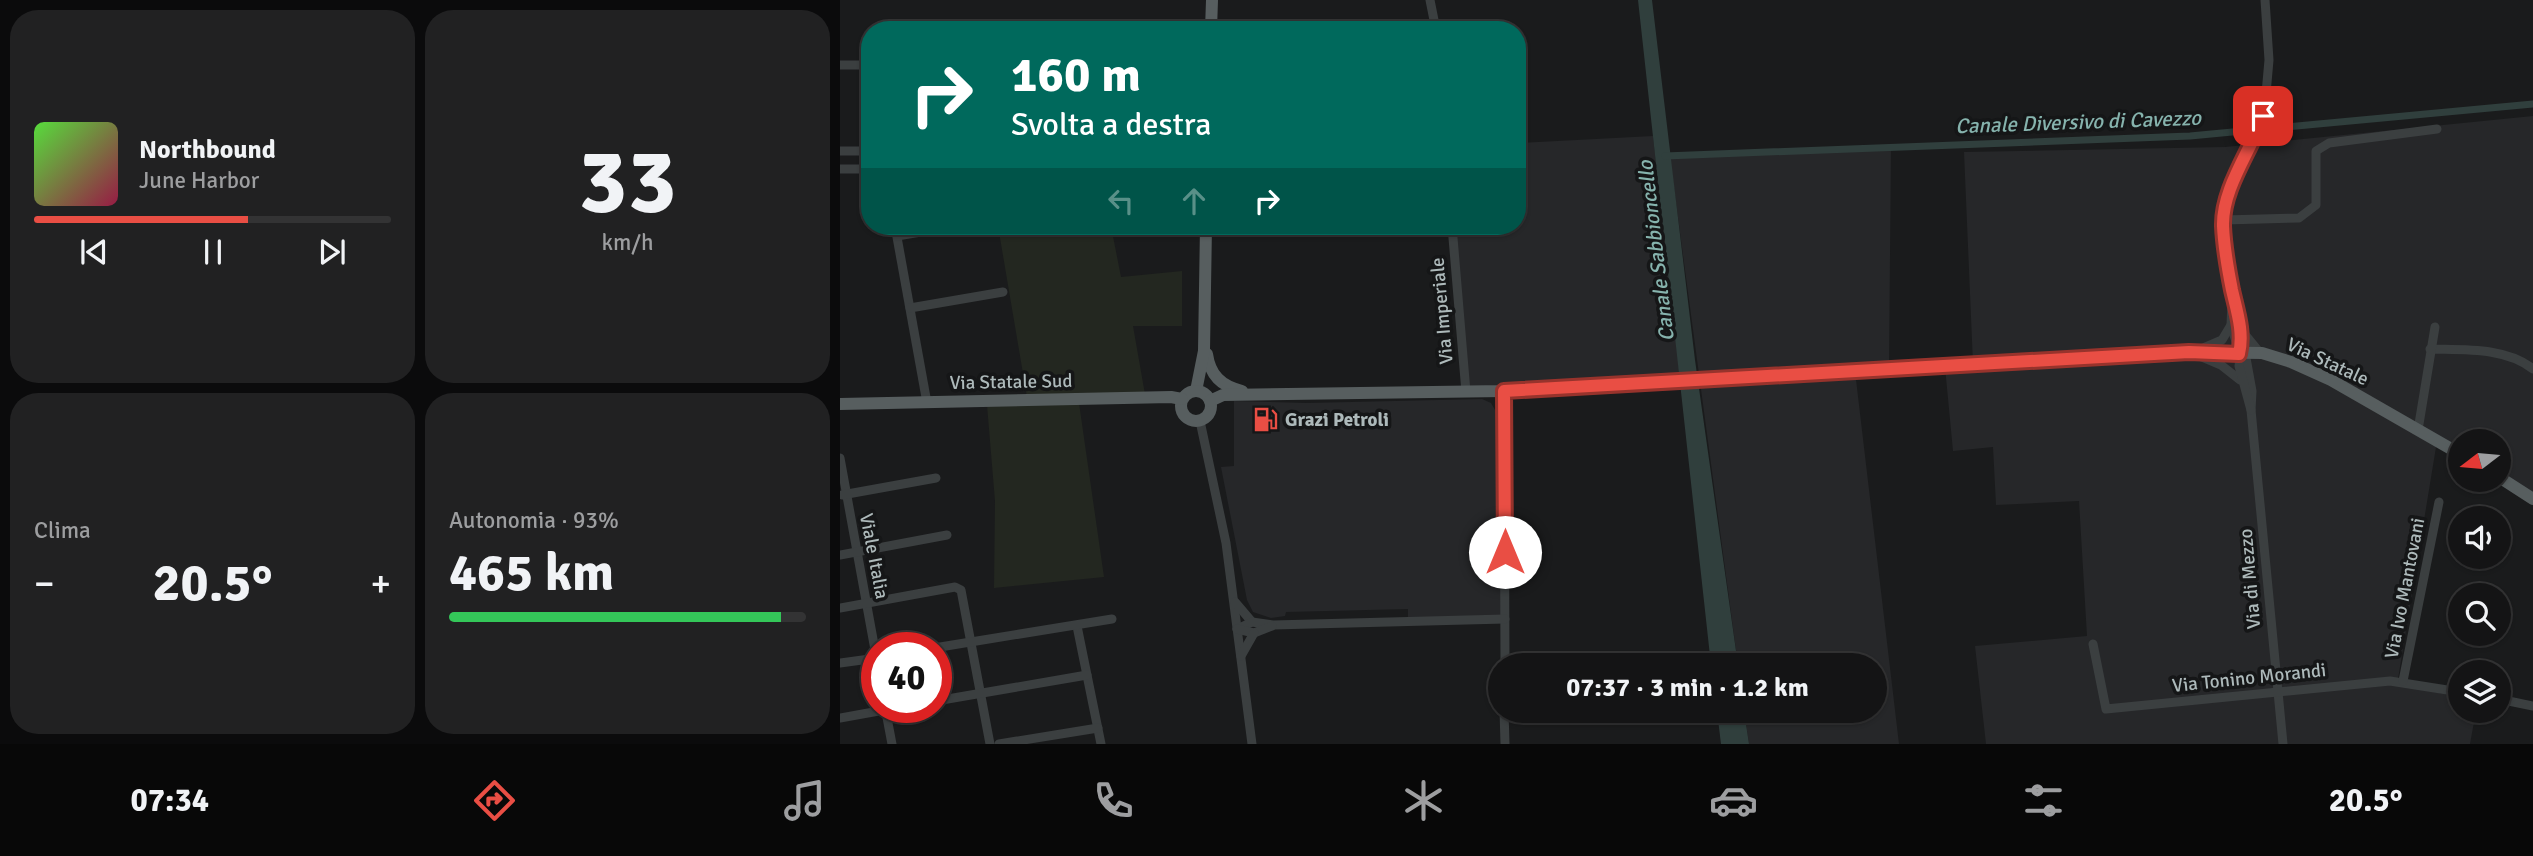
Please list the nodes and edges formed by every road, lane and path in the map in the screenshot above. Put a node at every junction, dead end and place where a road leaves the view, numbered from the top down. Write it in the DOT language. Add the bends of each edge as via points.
graph roads {
  1 [pos="1213,0"];
  2 [pos="1430,0"];
  3 [pos="2265,0"];
  4 [pos="1212,21"];
  5 [pos="1434,21"];
  6 [pos="840,65"];
  7 [pos="861,65"];
  8 [pos="2437,129"];
  9 [pos="840,151"];
  10 [pos="861,151"];
  11 [pos="840,169"];
  12 [pos="861,169"];
  13 [pos="2224,220"];
  14 [pos="903,235"];
  15 [pos="1206,235"];
  16 [pos="1453,235"];
  17 [pos="897,236"];
  18 [pos="1003,292"];
  19 [pos="910,308"];
  20 [pos="2235,326"];
  21 [pos="2435,327"];
  22 [pos="2430,349"];
  23 [pos="1204,351"];
  24 [pos="2189,352"];
  25 [pos="2262,353"];
  26 [pos="2239,354"];
  27 [pos="2249,364"];
  28 [pos="2533,369"];
  29 [pos="2241,382"];
  30 [pos="1196,391"];
  31 [pos="1504,391"];
  32 [pos="1466,392"];
  33 [pos="1266,395"];
  34 [pos="1182,399"];
  35 [pos="1210,401"];
  36 [pos="927,402"];
  37 [pos="840,404"];
  38 [pos="2251,410"];
  39 [pos="1200,421"];
  40 [pos="2418,430"];
  41 [pos="2448,447"];
  42 [pos="840,458"];
  43 [pos="936,478"];
  44 [pos="2511,485"];
  45 [pos="843,495"];
  46 [pos="2533,499"];
  47 [pos="2439,502"];
  48 [pos="947,535"];
  49 [pos="856,553"];
  50 [pos="840,555"];
  51 [pos="1234,600"];
  52 [pos="866,604"];
  53 [pos="840,608"];
  54 [pos="1112,619"];
  55 [pos="1505,619"];
  56 [pos="1252,622"];
  57 [pos="1273,625"];
  58 [pos="1077,626"];
  59 [pos="1237,629"];
  60 [pos="872,632"];
  61 [pos="1254,633"];
  62 [pos="971,641"];
  63 [pos="2093,644"];
  64 [pos="952,645"];
  65 [pos="1505,653"];
  66 [pos="1241,657"];
  67 [pos="861,661"];
  68 [pos="840,663"];
  69 [pos="1087,675"];
  70 [pos="2403,681"];
  71 [pos="2448,690"];
  72 [pos="2277,692"];
  73 [pos="981,693"];
  74 [pos="952,698"];
  75 [pos="2511,701"];
  76 [pos="2533,706"];
  77 [pos="861,713"];
  78 [pos="840,718"];
  79 [pos="888,723"];
  80 [pos="1504,723"];
  81 [pos="1098,728"];
  82 [pos="892,744"];
  83 [pos="990,744"];
  84 [pos="999,744"];
  85 [pos="1101,744"];
  86 [pos="1252,744"];
  87 [pos="1505,744"];
  88 [pos="2283,744"];
  1 -- 4 [label="main road"];
  2 -- 5 [label="street"];
  3 -- 13 [label="street" via="2269,60 2263,116 2232,186"];
  6 -- 7 [label="street"];
  8 -- 13 [label="street" via="2329,143 2316,151 2316,205 2299,218"];
  9 -- 10 [label="street"];
  11 -- 12 [label="street"];
  13 -- 20 [label="street"];
  14 -- 17 [label="street"];
  15 -- 23 [label="main road"];
  16 -- 32 [label="street, Via Imperiale"];
  17 -- 19 [label="street"];
  18 -- 19 [label="street"];
  19 -- 36 [label="street"];
  20 -- 24 [label="street" via="2212,346"];
  20 -- 25 [label="street"];
  20 -- 26 [label="street" via="2242,341"];
  21 -- 22 [label="street"];
  22 -- 28 [label="street" via="2483,350"];
  22 -- 40 [label="street"];
  23 -- 30 [label="main road"];
  23 -- 33 [label="main road" via="1219,381"];
  24 -- 26 [label="main road, Via Statale"];
  24 -- 29 [label="street" via="2221,365"];
  24 -- 31 [label="main road, Via Statale"];
  25 -- 26 [label="main road, Via Statale"];
  25 -- 27 [label="street"];
  25 -- 40 [label="main road, Via Statale" via="2331,380"];
  26 -- 27 [label="street"];
  26 -- 29 [label="street"];
  27 -- 38 [label="street"];
  29 -- 38 [label="street"];
  30 -- 34 [label="main road"];
  30 -- 35 [label="main road"];
  31 -- 32 [label="main road, Via Statale"];
  31 -- 55 [label="street"];
  32 -- 33 [label="main road, Via Statale"];
  33 -- 35 [label="main road" via="1223,395"];
  34 -- 36 [label="main road, Via Statale Sud"];
  34 -- 39 [label="main road" via="1185,417"];
  35 -- 39 [label="main road" via="1209,413"];
  36 -- 37 [label="main road, Via Statale Sud"];
  38 -- 72 [label="street, Via di Mezzo"];
  39 -- 51 [label="street"];
  40 -- 41 [label="main road, Via Statale"];
  42 -- 45 [label="street, Viale Italia"];
  43 -- 45 [label="street"];
  44 -- 46 [label="main road"];
  45 -- 49 [label="street, Viale Italia"];
  47 -- 70 [label="street, Via Ivo Mantovani"];
  48 -- 49 [label="street"];
  49 -- 50 [label="street"];
  49 -- 52 [label="street, Viale Italia"];
  51 -- 56 [label="street"];
  51 -- 59 [label="street"];
  52 -- 53 [label="street"];
  52 -- 60 [label="street, Viale Italia"];
  52 -- 62 [label="street" via="955,587 963,594"];
  54 -- 58 [label="street"];
  55 -- 57 [label="street"];
  55 -- 65 [label="street"];
  56 -- 57 [label="street"];
  56 -- 59 [label="street"];
  57 -- 61 [label="street"];
  58 -- 62 [label="street"];
  58 -- 69 [label="street"];
  59 -- 61 [label="street"];
  59 -- 66 [label="street"];
  61 -- 66 [label="street"];
  62 -- 64 [label="street"];
  62 -- 73 [label="street"];
  63 -- 72 [label="street, Via Tonino Morandi" via="2106,709"];
  66 -- 86 [label="street"];
  67 -- 68 [label="street"];
  69 -- 73 [label="street"];
  69 -- 81 [label="street"];
  70 -- 71 [label="street, Via Tonino Morandi"];
  70 -- 72 [label="street, Via Tonino Morandi"];
  72 -- 88 [label="street, Via di Mezzo"];
  73 -- 74 [label="street"];
  73 -- 83 [label="street"];
  75 -- 76 [label="street"];
  77 -- 78 [label="street"];
  79 -- 82 [label="street"];
  80 -- 87 [label="street"];
  81 -- 84 [label="street"];
  81 -- 85 [label="street"];
}
